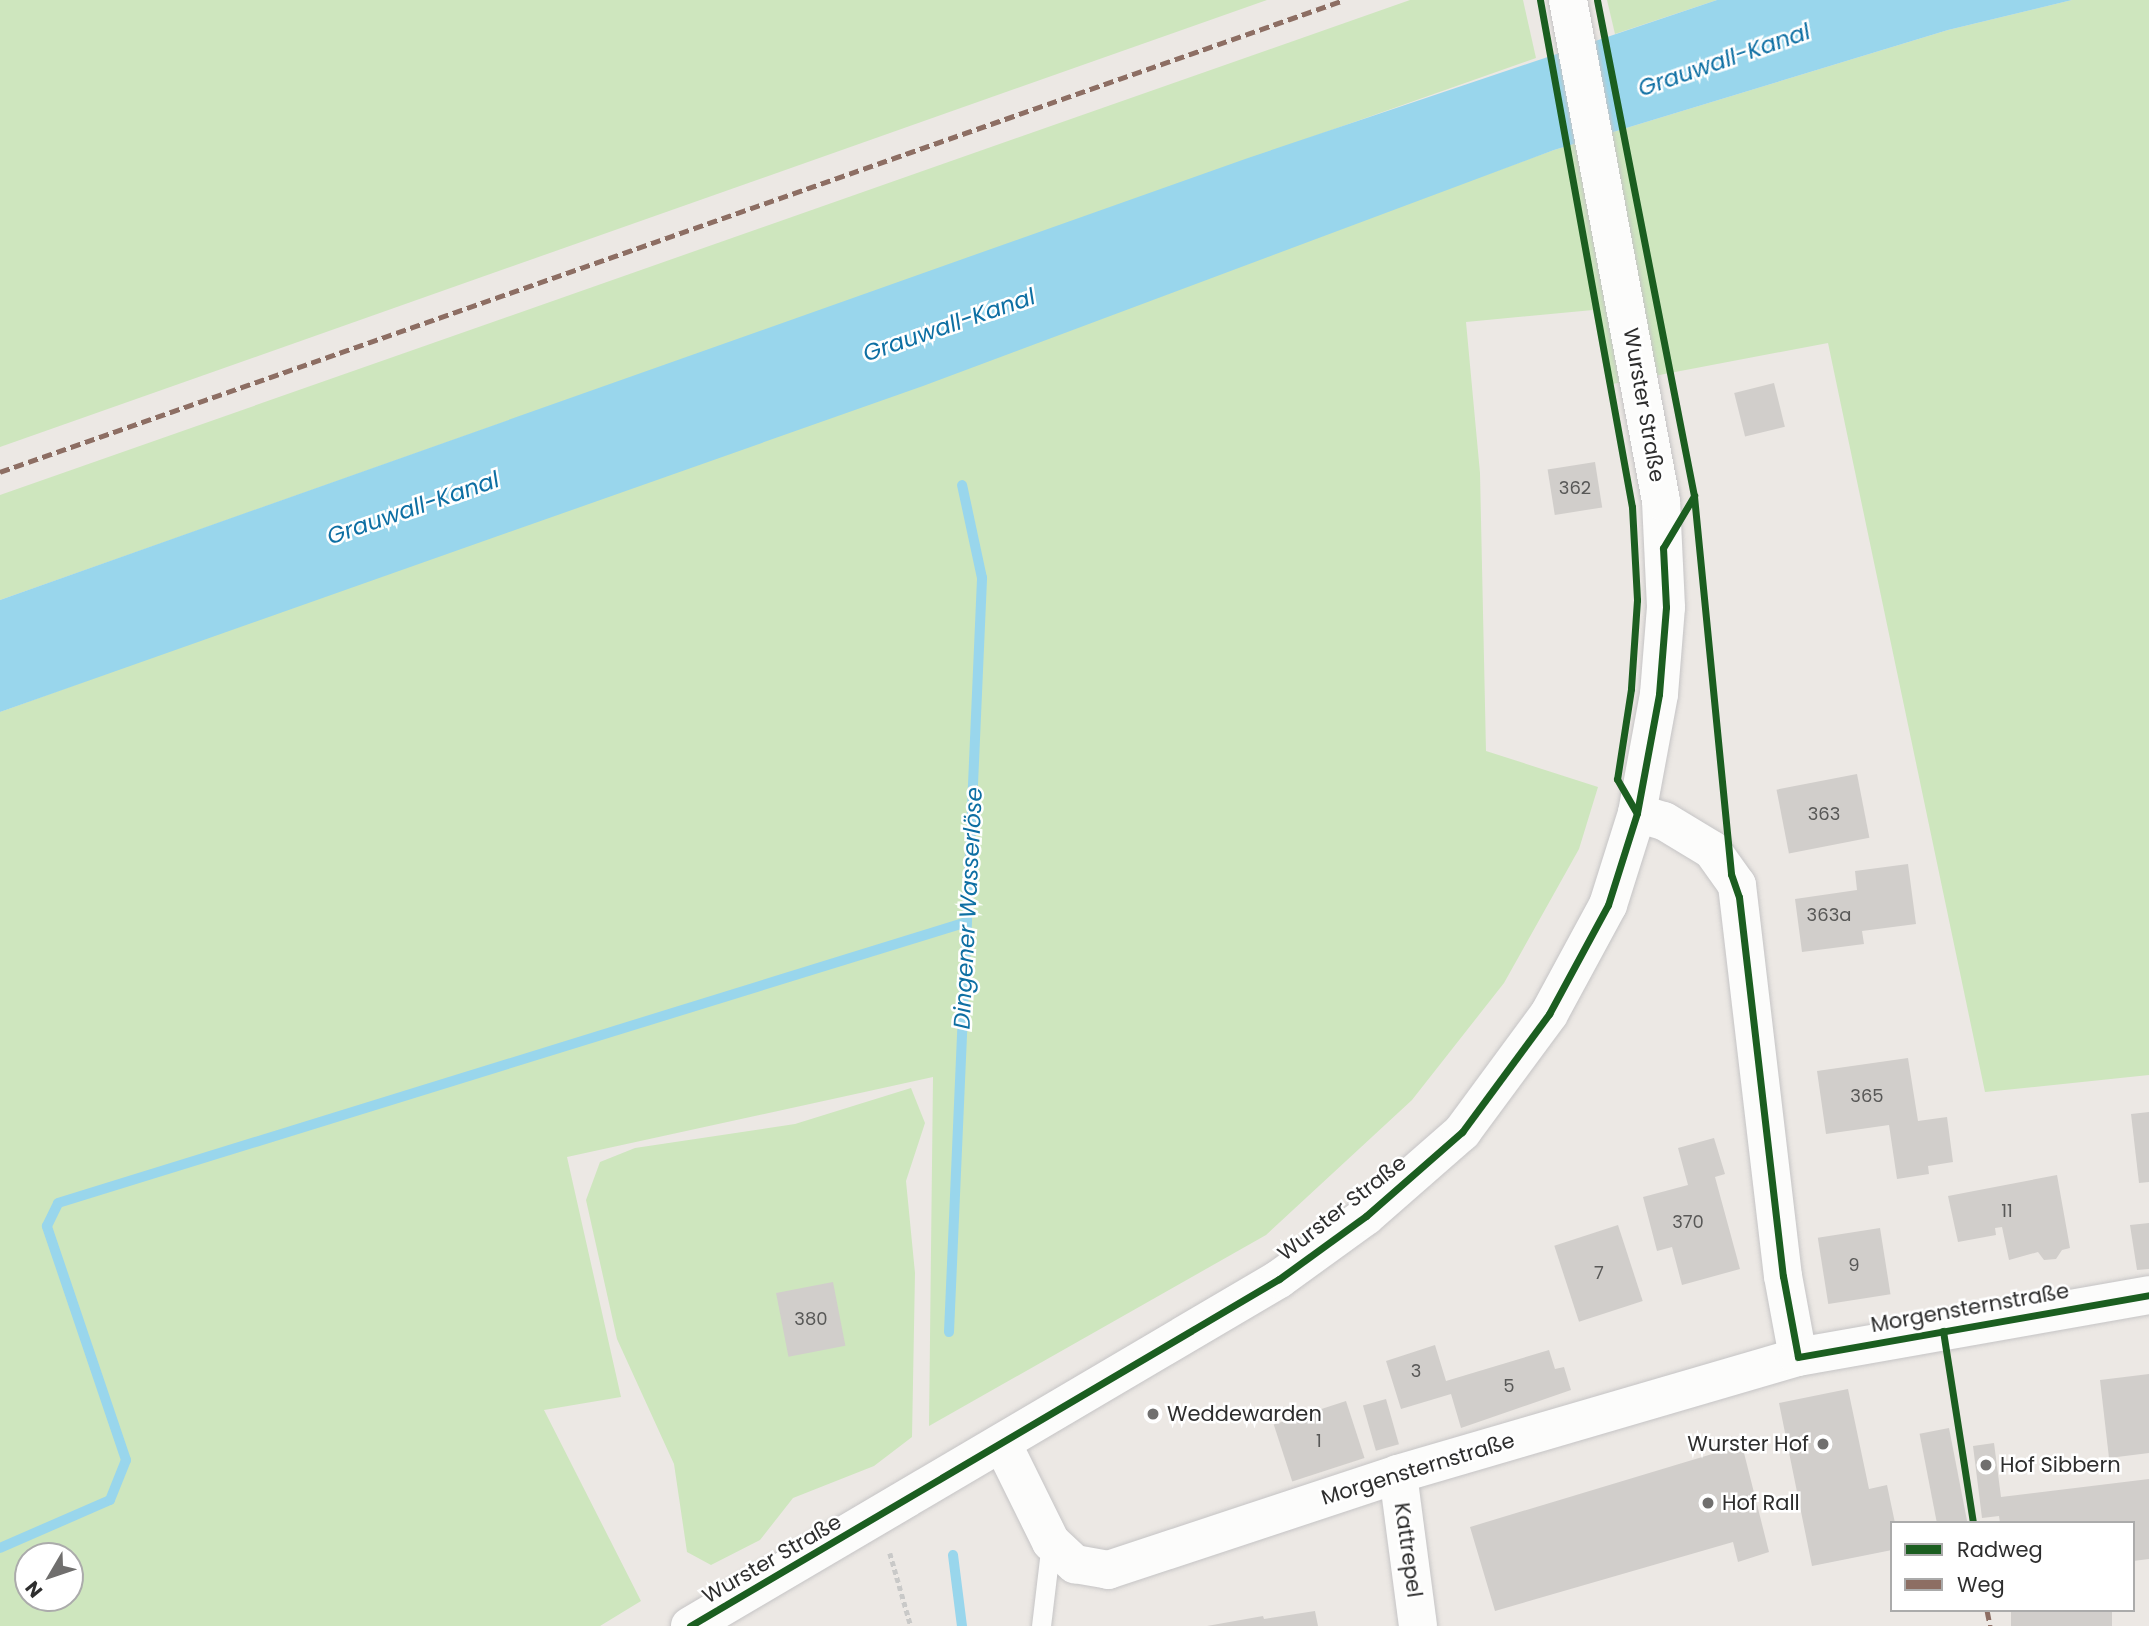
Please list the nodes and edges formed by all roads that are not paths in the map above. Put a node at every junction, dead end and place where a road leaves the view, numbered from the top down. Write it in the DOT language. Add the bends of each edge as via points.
graph roads {
  1 [pos="1568,0"];
  2 [pos="1637,813"];
  3 [pos="2149,1295"];
  4 [pos="1798,1357"];
  5 [pos="1003,1445"];
  6 [pos="1398,1474"];
  7 [pos="1051,1542"];
  8 [pos="690,1626"];
  9 [pos="1041,1626"];
  10 [pos="1418,1626"];
  1 -- 2 [label="main road, Wurster Straße" via="1661,501 1666,595 1660,694"];
  2 -- 4 [label="main road" via="1664,821 1712,850 1731,874 1739,897 1783,1276"];
  2 -- 5 [label="main road, Wurster Straße" via="1608,905 1549,1014 1462,1132 1366,1216 1279,1279"];
  3 -- 4 [label="main road, Morgensternstraße"];
  4 -- 6 [label="main road, Morgensternstraße"];
  5 -- 7 [label="main road, Morgensternstraße"];
  5 -- 8 [label="main road, Wurster Straße"];
  6 -- 7 [label="main road, Morgensternstraße" via="1108,1570 1075,1564"];
  6 -- 10 [label="main road, Kattrepel"];
  7 -- 9 [label="lane"];
}
